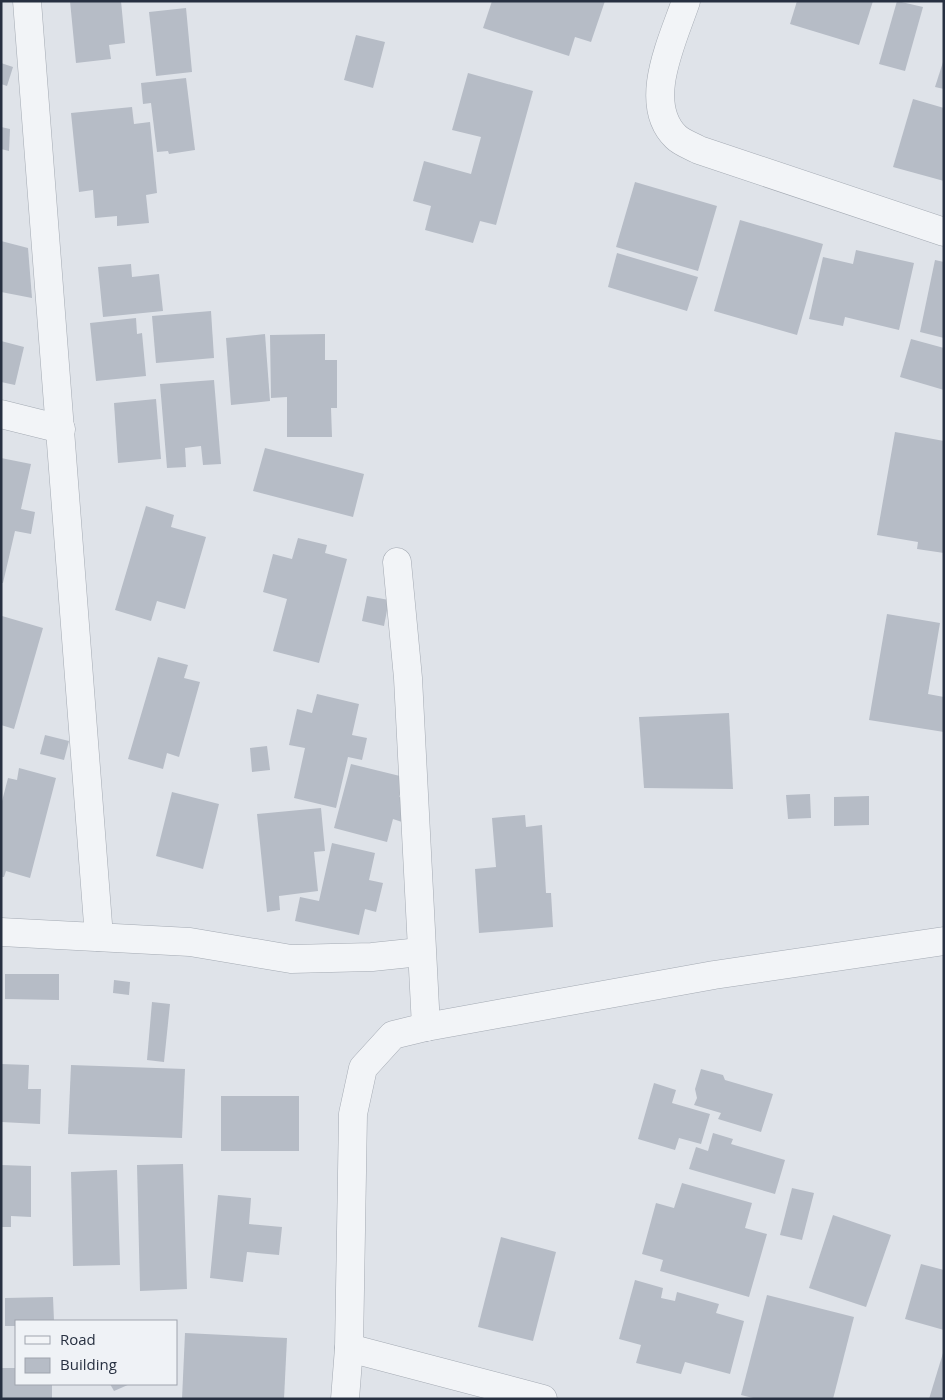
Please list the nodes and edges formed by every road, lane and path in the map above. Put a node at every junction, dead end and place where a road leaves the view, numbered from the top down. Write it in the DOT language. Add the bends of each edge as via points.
graph roads {
  1 [pos="27,1"];
  2 [pos="686,1"];
  3 [pos="944,232"];
  4 [pos="1,414"];
  5 [pos="61,429"];
  6 [pos="397,562"];
  7 [pos="1,932"];
  8 [pos="99,937"];
  9 [pos="944,940"];
  10 [pos="420,952"];
  11 [pos="426,1027"];
  12 [pos="349,1348"];
  13 [pos="345,1399"];
  14 [pos="543,1399"];
  1 -- 5 [label="street"];
  2 -- 3 [label="street" via="661,77 659,102 666,125 677,138 699,150"];
  4 -- 5 [label="street"];
  5 -- 8 [label="street"];
  6 -- 10 [label="street" via="414,770"];
  7 -- 8 [label="street"];
  8 -- 10 [label="street" via="190,942 291,958 372,957"];
  9 -- 11 [label="street" via="714,975"];
  10 -- 11 [label="street"];
  11 -- 12 [label="street" via="393,1035 363,1068 353,1114"];
  12 -- 13 [label="street"];
  12 -- 14 [label="street"];
}
